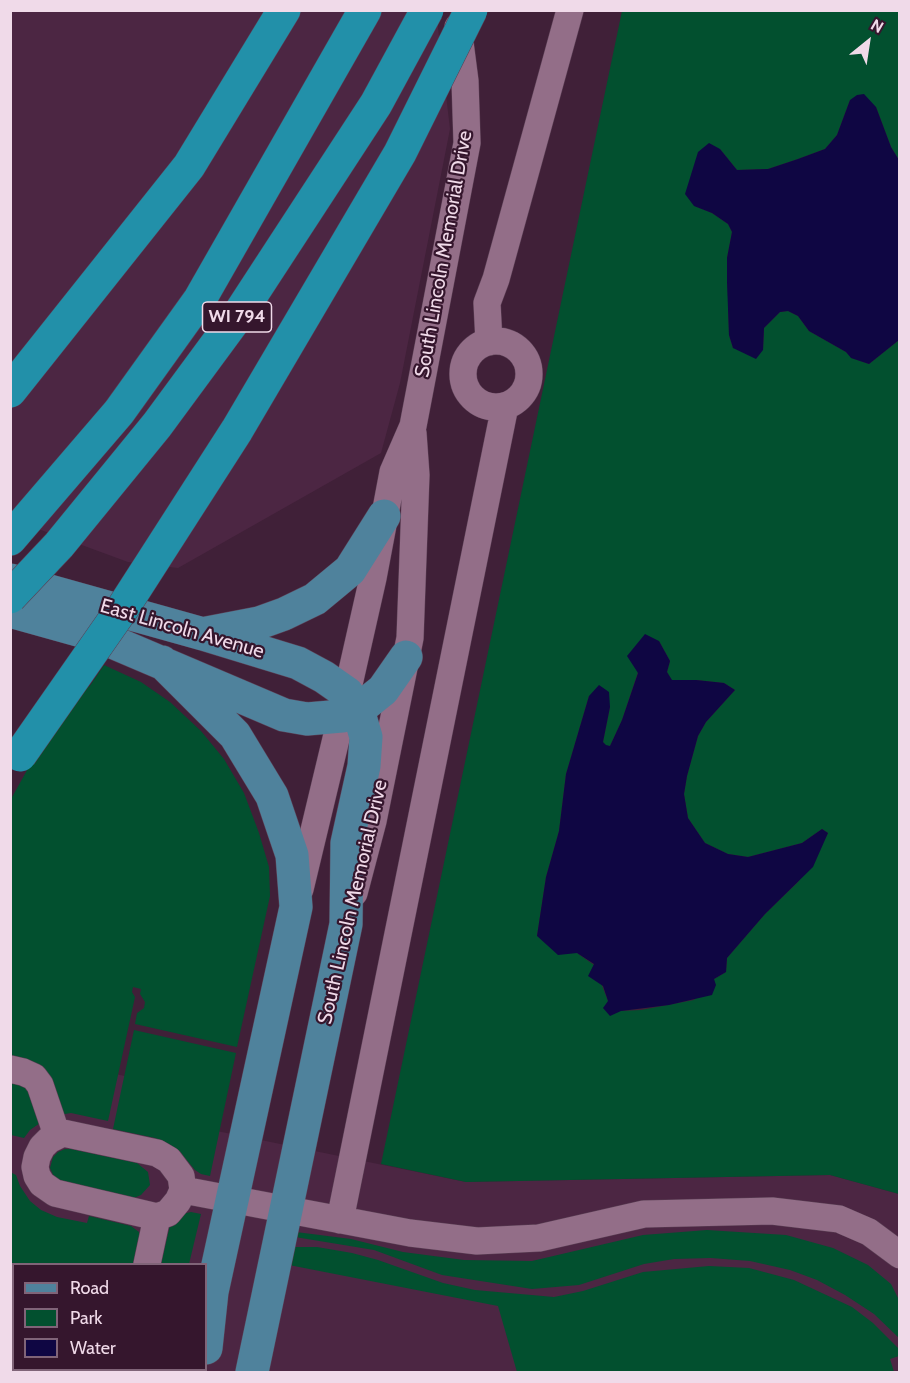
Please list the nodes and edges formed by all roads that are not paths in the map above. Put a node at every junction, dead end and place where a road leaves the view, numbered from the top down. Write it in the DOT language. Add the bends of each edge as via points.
graph roads {
  1 [pos="284,10"];
  2 [pos="365,10"];
  3 [pos="427,10"];
  4 [pos="456,10"];
  5 [pos="471,10"];
  6 [pos="570,10"];
  7 [pos="489,342"];
  8 [pos="427,353"];
  9 [pos="465,363"];
  10 [pos="10,391"];
  11 [pos="505,406"];
  12 [pos="413,426"];
  13 [pos="384,516"];
  14 [pos="10,539"];
  15 [pos="10,580"];
  16 [pos="10,597"];
  17 [pos="10,611"];
  18 [pos="203,634"];
  19 [pos="406,657"];
  20 [pos="162,662"];
  21 [pos="349,706"];
  22 [pos="15,763"];
  23 [pos="296,907"];
  24 [pos="346,924"];
  25 [pos="10,1069"];
  26 [pos="57,1135"];
  27 [pos="183,1190"];
  28 [pos="232,1199"];
  29 [pos="285,1208"];
  30 [pos="157,1217"];
  31 [pos="340,1220"];
  32 [pos="900,1255"];
  33 [pos="147,1263"];
  34 [pos="209,1299"];
  35 [pos="207,1332"];
  36 [pos="252,1372"];
  1 -- 10 [label="highway" via="189,166"];
  2 -- 14 [label="highway, WI 794" via="200,299 119,412"];
  3 -- 16 [label="highway, WI 794, bridge" via="376,104 241,311 157,425 59,545"];
  4 -- 8 [label="street, South Lincoln Memorial Drive" via="465,81 467,143"];
  5 -- 22 [label="highway, bridge" via="400,153 237,430 124,606"];
  6 -- 7 [label="street" via="487,303"];
  7 -- 9 [label="street" via="478,346"];
  7 -- 11 [label="street" via="511,344 526,360 529,371 523,392"];
  8 -- 9 [label="street"];
  8 -- 12 [label="street, South Lincoln Memorial Drive"];
  9 -- 11 [label="street" via="464,383 469,392 485,405"];
  11 -- 31 [label="street"];
  12 -- 13 [label="street, South Lincoln Memorial Drive" via="393,472"];
  12 -- 19 [label="street, South Lincoln Memorial Drive" via="416,475"];
  13 -- 18 [label="main road" via="350,570 315,599 259,623"];
  13 -- 21 [label="street, South Lincoln Memorial Drive"];
  15 -- 18 [label="main road, East Lincoln Avenue"];
  17 -- 20 [label="main road, East Lincoln Avenue" via="96,635"];
  18 -- 21 [label="main road, East Lincoln Avenue" via="298,663 324,677"];
  19 -- 21 [label="main road" via="383,690"];
  19 -- 24 [label="street, South Lincoln Memorial Drive" via="373,822"];
  20 -- 21 [label="main road, East Lincoln Avenue" via="284,715 307,718"];
  20 -- 23 [label="main road" via="235,735 272,796 292,855"];
  21 -- 23 [label="street, South Lincoln Memorial Drive"];
  21 -- 24 [label="main road" via="366,737 347,843"];
  23 -- 28 [label="main road, South Lincoln Memorial Drive"];
  24 -- 29 [label="main road, South Lincoln Memorial Drive"];
  25 -- 26 [label="street" via="34,1077 40,1085"];
  26 -- 27 [label="street" via="71,1134 157,1154 176,1168"];
  26 -- 30 [label="street" via="42,1147 37,1157 35,1167 42,1184 55,1193"];
  27 -- 28 [label="street"];
  27 -- 30 [label="street" via="168,1213"];
  28 -- 29 [label="street"];
  28 -- 34 [label="main road, South Lincoln Memorial Drive"];
  29 -- 31 [label="street"];
  29 -- 36 [label="main road, South Lincoln Memorial Drive"];
  30 -- 33 [label="street"];
  31 -- 32 [label="street" via="477,1241 539,1238 644,1214 772,1211 839,1219 869,1232"];
  34 -- 35 [label="main road, South Lincoln Memorial Drive"];
}
